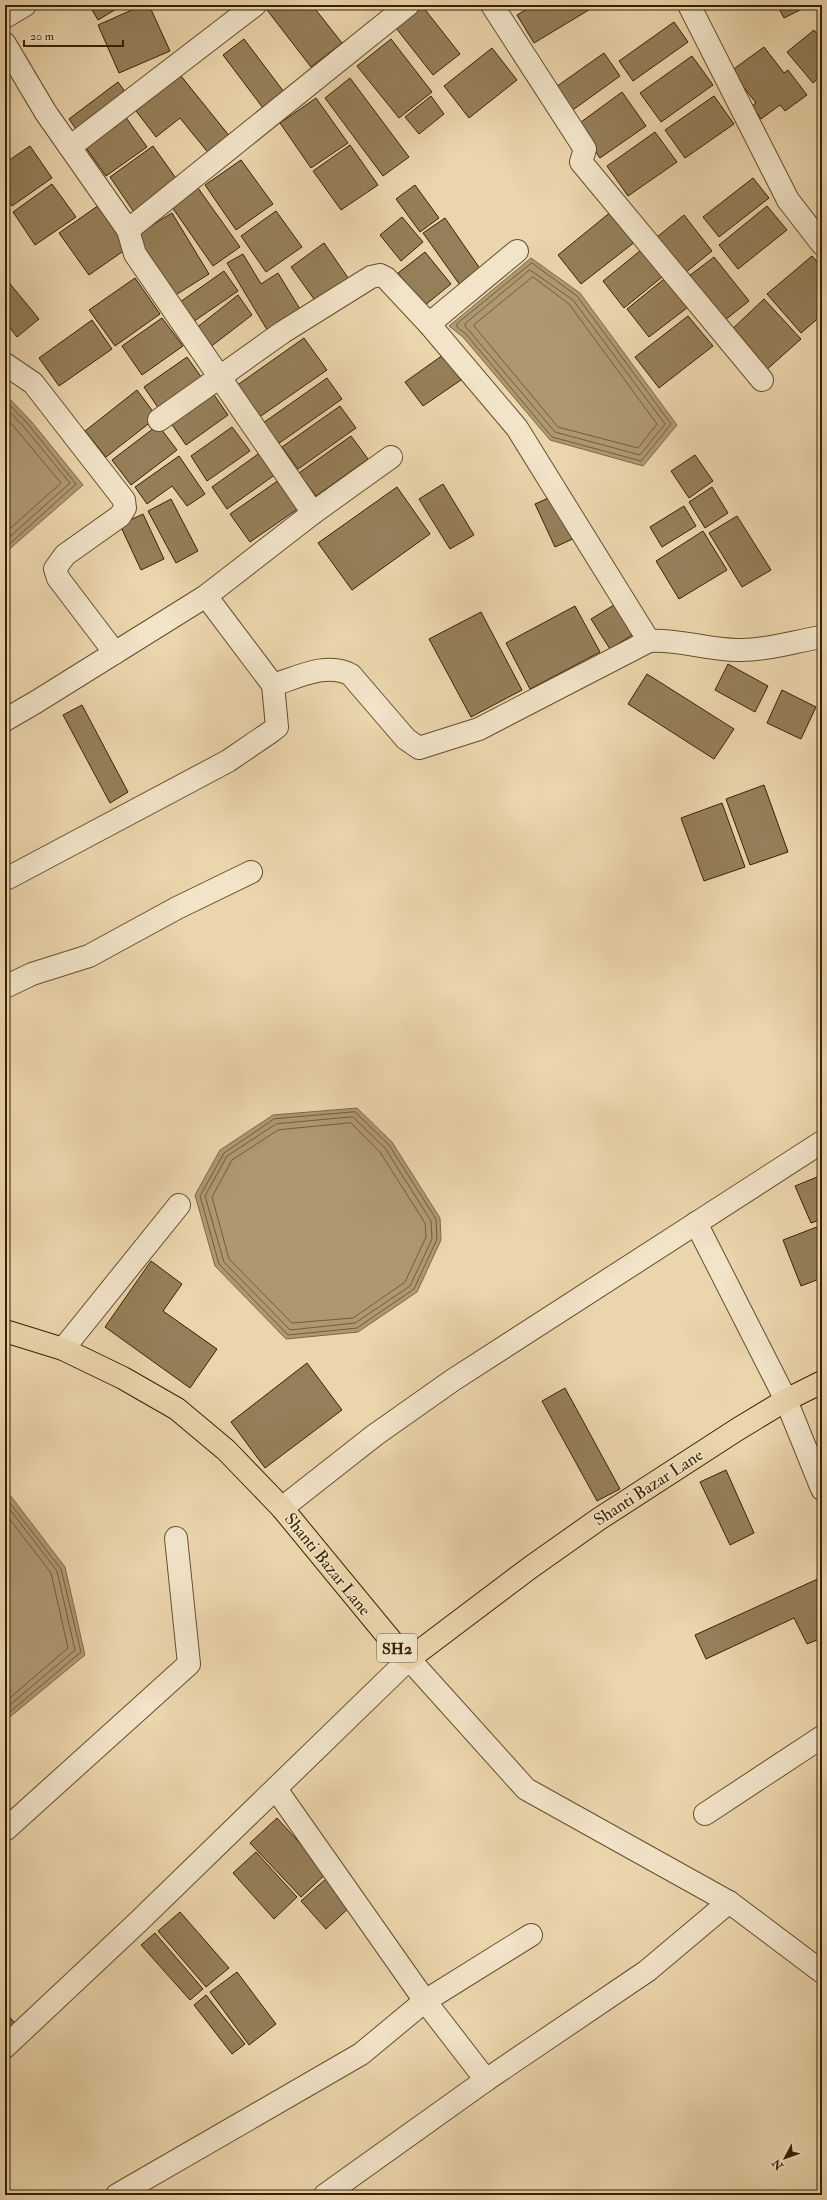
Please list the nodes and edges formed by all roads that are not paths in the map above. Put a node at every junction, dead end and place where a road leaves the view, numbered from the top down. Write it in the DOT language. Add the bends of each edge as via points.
graph roads {
  1 [pos="25,5"];
  2 [pos="255,5"];
  3 [pos="408,5"];
  4 [pos="492,5"];
  5 [pos="689,5"];
  6 [pos="5,17"];
  7 [pos="5,44"];
  8 [pos="70,147"];
  9 [pos="128,230"];
  10 [pos="822,244"];
  11 [pos="518,251"];
  12 [pos="429,324"];
  13 [pos="5,364"];
  14 [pos="219,377"];
  15 [pos="762,380"];
  16 [pos="159,420"];
  17 [pos="391,457"];
  18 [pos="313,513"];
  19 [pos="206,596"];
  20 [pos="822,636"];
  21 [pos="649,641"];
  22 [pos="115,653"];
  23 [pos="273,685"];
  24 [pos="5,720"];
  25 [pos="251,872"];
  26 [pos="5,875"];
  27 [pos="5,988"];
  28 [pos="822,1142"];
  29 [pos="179,1205"];
  30 [pos="696,1223"];
  31 [pos="5,1331"];
  32 [pos="63,1349"];
  33 [pos="822,1382"];
  34 [pos="786,1400"];
  35 [pos="822,1489"];
  36 [pos="282,1508"];
  37 [pos="176,1538"];
  38 [pos="409,1659"];
  39 [pos="822,1737"];
  40 [pos="276,1789"];
  41 [pos="705,1814"];
  42 [pos="5,1830"];
  43 [pos="729,1902"];
  44 [pos="531,1935"];
  45 [pos="822,1972"];
  46 [pos="425,2002"];
  47 [pos="5,2047"];
  48 [pos="486,2080"];
  49 [pos="117,2195"];
  50 [pos="325,2195"];
  1 -- 6 [label="street"];
  2 -- 8 [label="street"];
  3 -- 9 [label="street"];
  4 -- 15 [label="street" via="585,150 582,162"];
  5 -- 10 [label="street" via="788,200"];
  7 -- 8 [label="street" via="46,114"];
  8 -- 9 [label="street"];
  9 -- 14 [label="street" via="135,254"];
  11 -- 12 [label="street"];
  12 -- 14 [label="street" via="386,278 376,275 283,332"];
  12 -- 21 [label="street" via="517,428"];
  13 -- 22 [label="street" via="33,383 124,500 125,508 120,516 65,555 55,568 58,578"];
  14 -- 16 [label="street"];
  14 -- 18 [label="street"];
  17 -- 18 [label="street"];
  18 -- 19 [label="street"];
  19 -- 22 [label="street"];
  19 -- 23 [label="street"];
  20 -- 21 [label="street" via="739,650 662,640"];
  21 -- 23 [label="street" via="479,729 419,748 406,739 344,671 329,669"];
  22 -- 24 [label="street"];
  23 -- 26 [label="street" via="277,726 272,731 228,761 8,878"];
  25 -- 27 [label="street" via="89,956 32,974"];
  28 -- 30 [label="street"];
  29 -- 32 [label="street"];
  30 -- 34 [label="street"];
  30 -- 36 [label="street" via="453,1380 375,1435"];
  31 -- 32 [label="main road, Shanti Bazar Lane / SH2"];
  32 -- 36 [label="main road, Shanti Bazar Lane / SH2" via="123,1378 177,1409 226,1450"];
  33 -- 34 [label="main road, Shanti Bazar Lane / SH2"];
  34 -- 35 [label="street"];
  34 -- 38 [label="main road, Shanti Bazar Lane / SH2" via="683,1463 599,1519"];
  36 -- 38 [label="main road, Shanti Bazar Lane / SH2" via="403,1655"];
  37 -- 42 [label="street" via="189,1664"];
  38 -- 40 [label="street"];
  38 -- 43 [label="street" via="526,1789"];
  39 -- 41 [label="street"];
  40 -- 46 [label="street"];
  40 -- 47 [label="street"];
  43 -- 45 [label="street"];
  43 -- 48 [label="street" via="647,1971"];
  44 -- 46 [label="street"];
  46 -- 48 [label="street"];
  46 -- 49 [label="street" via="360,2054"];
  48 -- 50 [label="street"];
}
